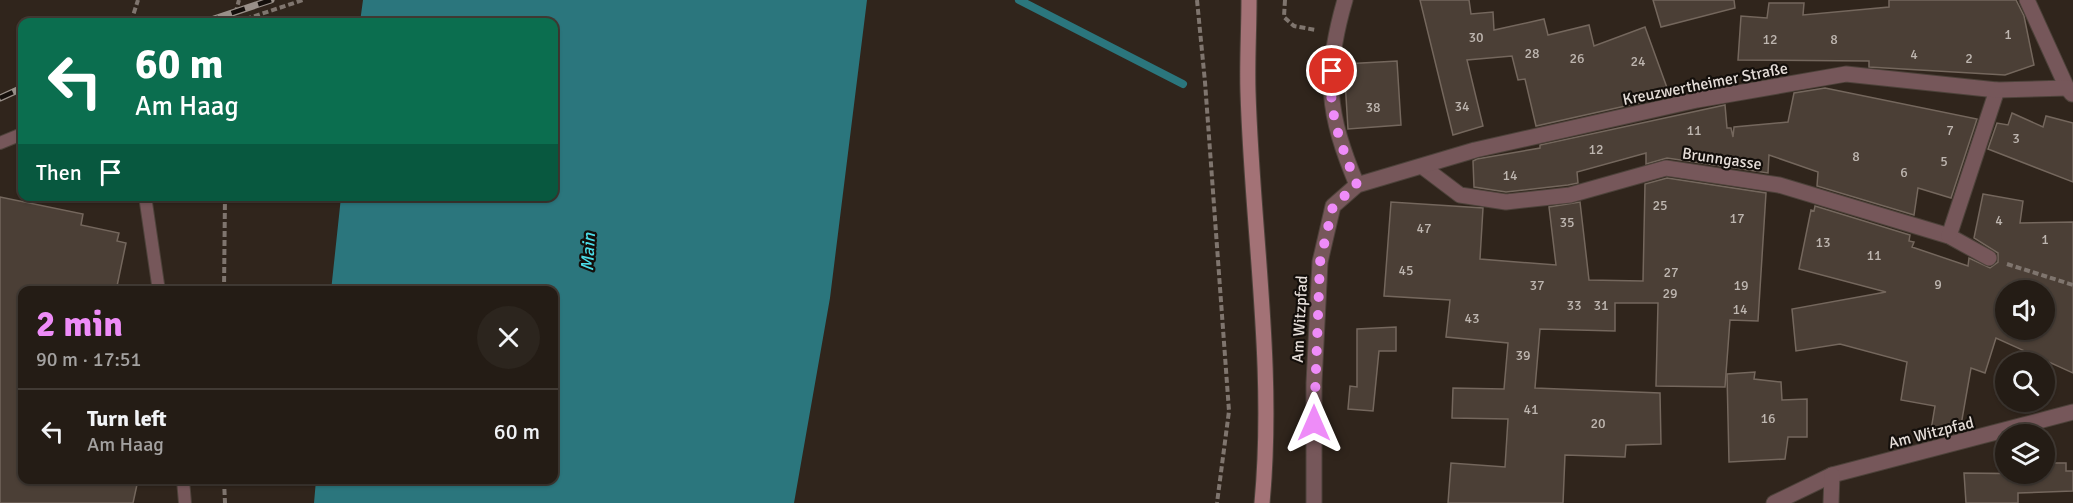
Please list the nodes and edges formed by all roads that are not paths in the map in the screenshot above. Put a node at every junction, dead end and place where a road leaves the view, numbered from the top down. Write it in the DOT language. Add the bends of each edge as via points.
graph roads {
  1 [pos="1249,0"];
  2 [pos="1345,0"];
  3 [pos="2027,0"];
  4 [pos="1997,90"];
  5 [pos="2070,91"];
  6 [pos="18,136"];
  7 [pos="0,143"];
  8 [pos="1423,167"];
  9 [pos="1357,185"];
  10 [pos="146,201"];
  11 [pos="1949,236"];
  12 [pos="1989,258"];
  13 [pos="158,286"];
  14 [pos="2073,412"];
  15 [pos="1832,475"];
  16 [pos="183,484"];
  17 [pos="185,503"];
  18 [pos="1262,503"];
  19 [pos="1314,503"];
  20 [pos="1774,503"];
  21 [pos="1831,503"];
  1 -- 18 [label="main road" via="1248,91 1265,329"];
  2 -- 9 [label="street" via="1336,33 1329,90 1338,140"];
  3 -- 5 [label="street"];
  4 -- 5 [label="street, Kreuzwertheimer Straße"];
  4 -- 8 [label="street, Kreuzwertheimer Straße" via="1846,74 1697,100 1475,150"];
  4 -- 11 [label="street"];
  6 -- 7 [label="lane"];
  8 -- 9 [label="street, Kreuzwertheimer Straße"];
  8 -- 11 [label="street, Brunngasse" via="1460,195 1506,202 1570,195 1666,168 1779,185"];
  9 -- 19 [label="street, Am Witzpfad" via="1333,206 1320,262"];
  10 -- 13 [label="lane"];
  11 -- 12 [label="street, Brunngasse"];
  14 -- 15 [label="street, Am Witzpfad"];
  15 -- 20 [label="street, Am Witzpfad"];
  15 -- 21 [label="street"];
  16 -- 17 [label="lane"];
}
